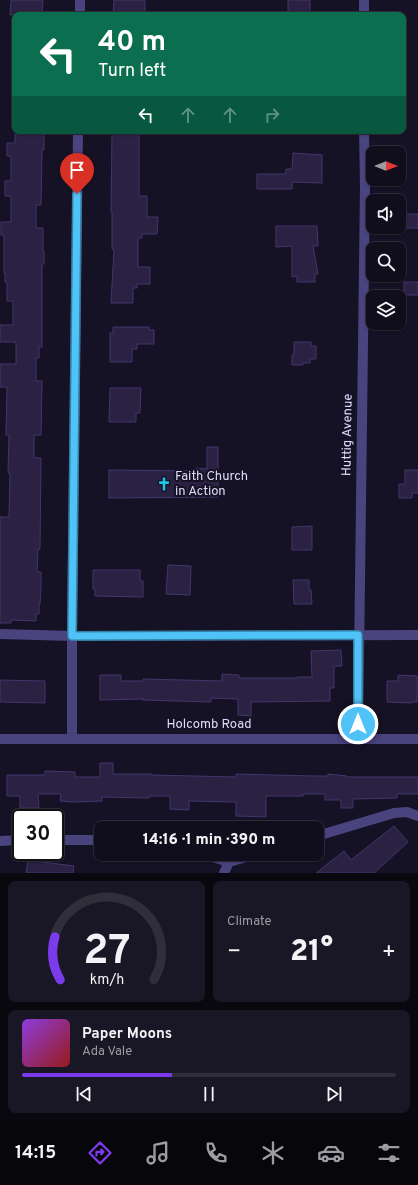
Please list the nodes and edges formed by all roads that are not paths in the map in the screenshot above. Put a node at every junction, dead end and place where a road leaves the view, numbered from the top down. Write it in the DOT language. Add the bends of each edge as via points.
graph roads {
  1 [pos="80,0"];
  2 [pos="364,0"];
  3 [pos="80,12"];
  4 [pos="364,12"];
  5 [pos="78,134"];
  6 [pos="364,134"];
  7 [pos="0,634"];
  8 [pos="358,635"];
  9 [pos="418,635"];
  10 [pos="72,636"];
  11 [pos="0,738"];
  12 [pos="72,738"];
  13 [pos="358,739"];
  14 [pos="418,739"];
  15 [pos="418,816"];
  16 [pos="324,834"];
  17 [pos="12,840"];
  18 [pos="64,840"];
  19 [pos="94,840"];
  20 [pos="0,841"];
  21 [pos="226,861"];
  22 [pos="232,861"];
  23 [pos="229,862"];
  24 [pos="224,873"];
  1 -- 3 [label="street"];
  2 -- 4 [label="street"];
  5 -- 10 [label="street"];
  6 -- 8 [label="street, Huttig Avenue"];
  7 -- 10 [label="street"];
  8 -- 9 [label="street"];
  8 -- 10 [label="street"];
  8 -- 13 [label="street, Huttig Avenue"];
  10 -- 12 [label="street"];
  11 -- 12 [label="street, Holcomb Road"];
  12 -- 13 [label="street, Holcomb Road"];
  13 -- 14 [label="street, Holcomb Road"];
  15 -- 16 [label="street" via="407,812 394,813"];
  17 -- 20 [label="street"];
  18 -- 19 [label="street"];
  21 -- 23 [label="street"];
  22 -- 23 [label="street"];
  23 -- 24 [label="street"];
}
